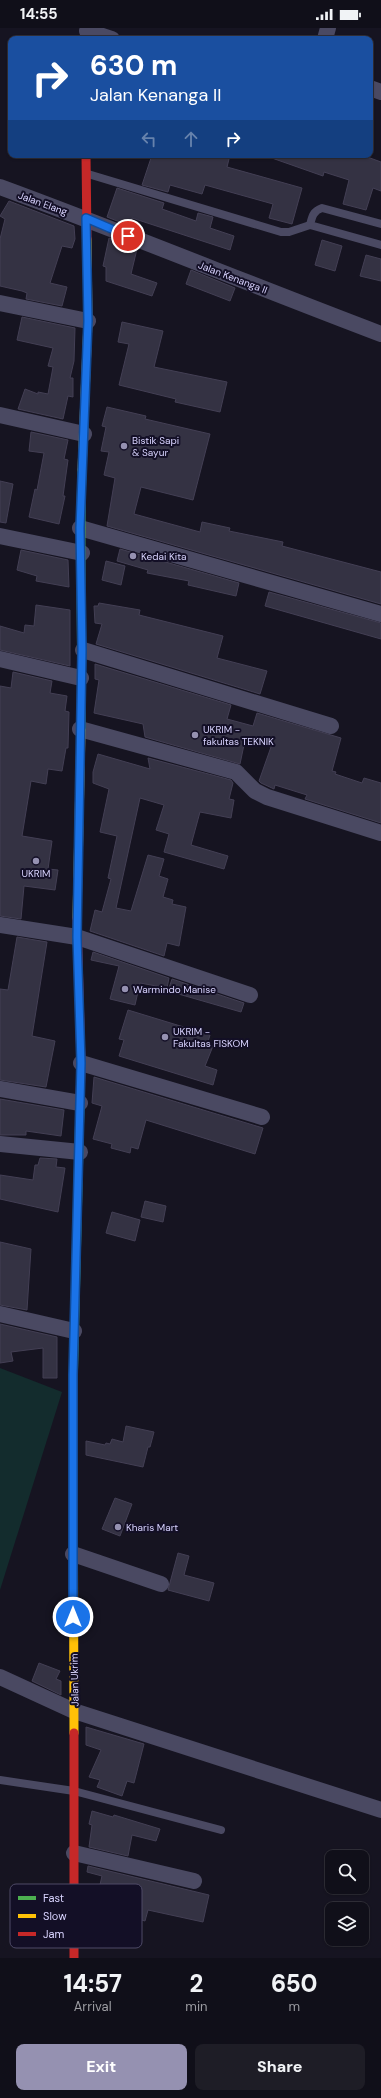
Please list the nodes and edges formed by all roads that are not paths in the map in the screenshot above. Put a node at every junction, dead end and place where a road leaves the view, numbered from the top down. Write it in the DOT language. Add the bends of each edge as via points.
graph roads {
  1 [pos="87,33"];
  2 [pos="100,36"];
  3 [pos="86,158"];
  4 [pos="86,173"];
  5 [pos="0,187"];
  6 [pos="86,218"];
  7 [pos="381,224"];
  8 [pos="310,225"];
  9 [pos="380,242"];
  10 [pos="0,304"];
  11 [pos="88,321"];
  12 [pos="381,334"];
  13 [pos="0,415"];
  14 [pos="84,434"];
  15 [pos="80,528"];
  16 [pos="0,536"];
  17 [pos="82,552"];
  18 [pos="381,614"];
  19 [pos="82,650"];
  20 [pos="0,659"];
  21 [pos="81,678"];
  22 [pos="330,726"];
  23 [pos="80,729"];
  24 [pos="381,833"];
  25 [pos="0,925"];
  26 [pos="77,937"];
  27 [pos="250,995"];
  28 [pos="81,1063"];
  29 [pos="0,1089"];
  30 [pos="80,1102"];
  31 [pos="262,1118"];
  32 [pos="0,1144"];
  33 [pos="80,1152"];
  34 [pos="0,1314"];
  35 [pos="74,1331"];
  36 [pos="73,1554"];
  37 [pos="161,1584"];
  38 [pos="0,1677"];
  39 [pos="74,1711"];
  40 [pos="0,1780"];
  41 [pos="74,1791"];
  42 [pos="381,1810"];
  43 [pos="221,1830"];
  44 [pos="74,1853"];
  45 [pos="194,1881"];
  46 [pos="74,1884"];
  1 -- 2 [label="street"];
  3 -- 4 [label="street, Jalan Ukrim"];
  4 -- 6 [label="street, Jalan Ukrim"];
  4 -- 8 [label="lane" via="281,232"];
  5 -- 6 [label="street, Jalan Elang"];
  6 -- 11 [label="street, Jalan Ukrim"];
  6 -- 12 [label="street, Jalan Kenanga II" via="228,276"];
  7 -- 8 [label="lane" via="322,208 312,214"];
  8 -- 9 [label="lane"];
  10 -- 11 [label="street"];
  11 -- 14 [label="street, Jalan Ukrim"];
  13 -- 14 [label="street"];
  14 -- 15 [label="street, Jalan Ukrim"];
  15 -- 17 [label="street, Jalan Ukrim"];
  15 -- 18 [label="street"];
  16 -- 17 [label="street"];
  17 -- 19 [label="street, Jalan Ukrim"];
  19 -- 21 [label="street, Jalan Ukrim"];
  19 -- 22 [label="street"];
  20 -- 21 [label="street"];
  21 -- 23 [label="street, Jalan Ukrim"];
  23 -- 24 [label="street" via="236,772 255,791 267,797"];
  23 -- 26 [label="street, Jalan Ukrim"];
  25 -- 26 [label="street"];
  26 -- 27 [label="street"];
  26 -- 28 [label="street, Jalan Ukrim"];
  28 -- 30 [label="street, Jalan Ukrim"];
  28 -- 31 [label="street"];
  29 -- 30 [label="street"];
  30 -- 33 [label="street, Jalan Ukrim"];
  32 -- 33 [label="street"];
  33 -- 35 [label="street, Jalan Ukrim"];
  34 -- 35 [label="street"];
  35 -- 36 [label="street, Jalan Ukrim"];
  36 -- 37 [label="street"];
  36 -- 39 [label="street, Jalan Ukrim"];
  38 -- 39 [label="street"];
  39 -- 41 [label="street, Jalan Ukrim"];
  39 -- 42 [label="street"];
  40 -- 41 [label="lane"];
  41 -- 43 [label="lane"];
  41 -- 44 [label="street, Jalan Ukrim"];
  44 -- 45 [label="street"];
  44 -- 46 [label="street, Jalan Ukrim"];
}
